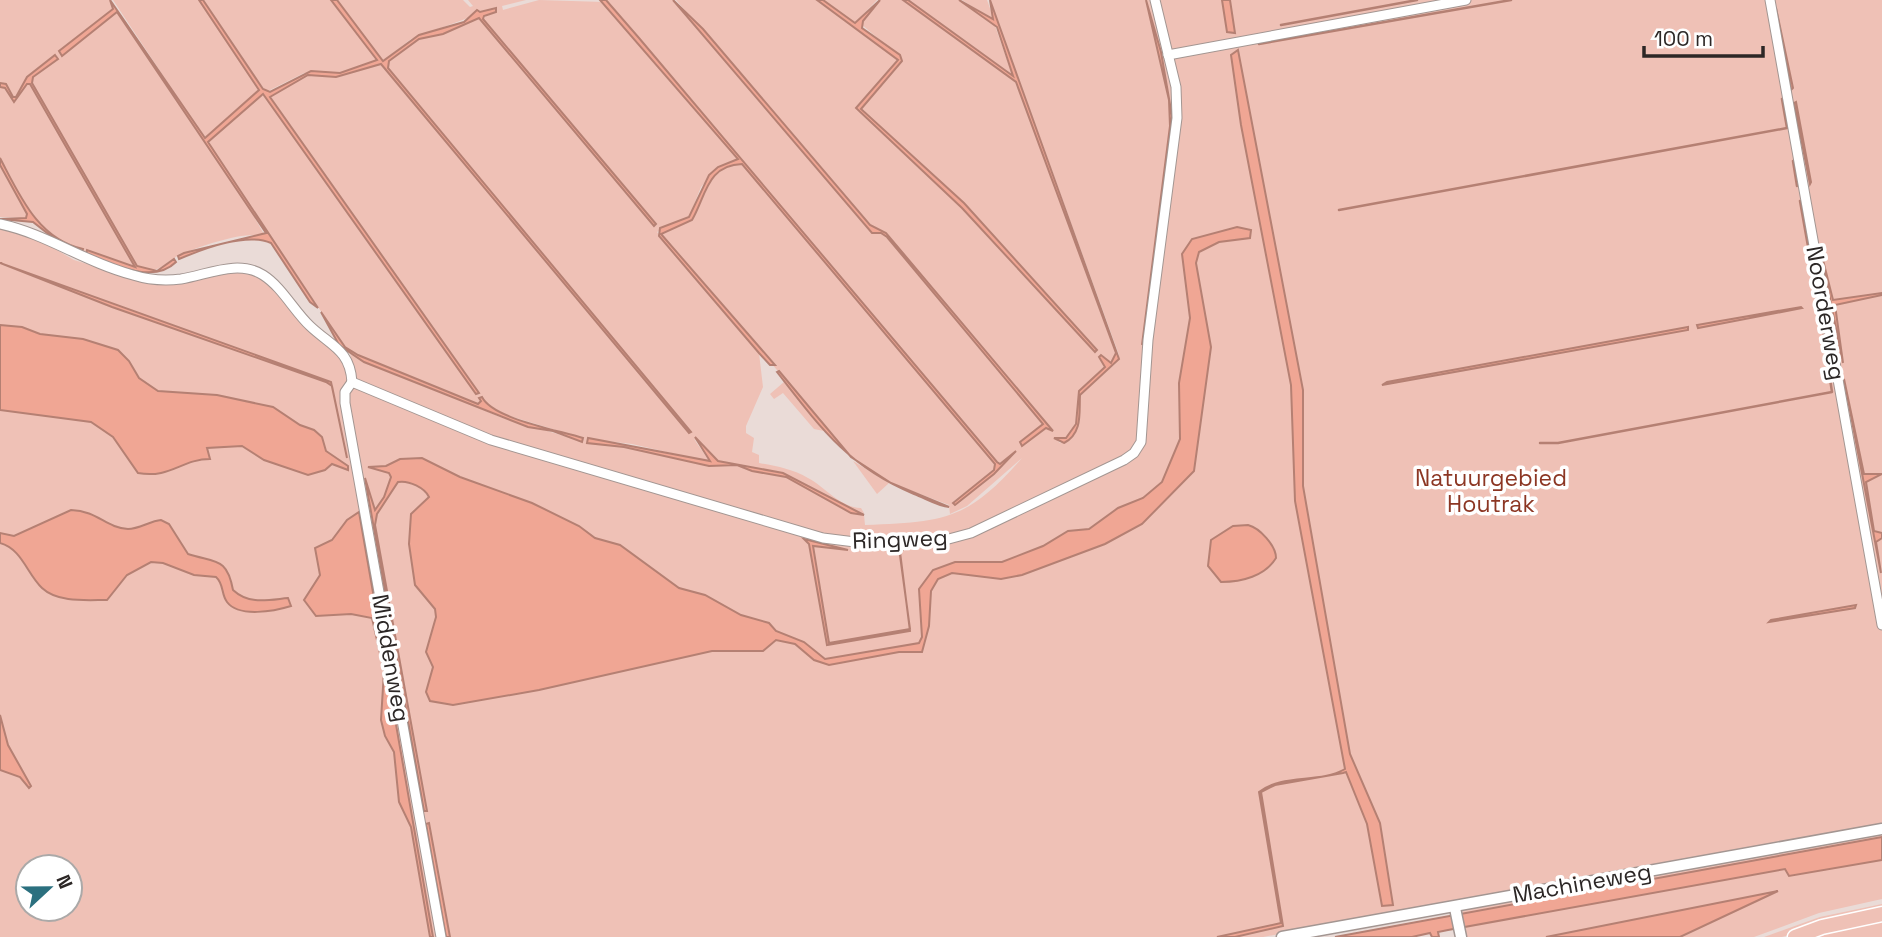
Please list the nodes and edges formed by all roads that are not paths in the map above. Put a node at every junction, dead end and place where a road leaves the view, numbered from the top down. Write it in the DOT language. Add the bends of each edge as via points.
graph roads {
  1 [pos="1155,0"];
  2 [pos="1466,0"];
  3 [pos="1770,0"];
  4 [pos="1168,55"];
  5 [pos="0,224"];
  6 [pos="352,382"];
  7 [pos="1882,625"];
  8 [pos="1882,829"];
  9 [pos="1455,910"];
  10 [pos="1882,914"];
  11 [pos="1460,935"];
  12 [pos="441,937"];
  13 [pos="1282,937"];
  14 [pos="1796,937"];
  1 -- 4 [label="street, Ringweg"];
  2 -- 4 [label="street"];
  3 -- 7 [label="street, Noorderweg"];
  4 -- 6 [label="street, Ringweg" via="1177,95 1177,130 1148,340 1140,446 1121,462 966,536 930,541 823,538 491,440"];
  5 -- 6 [label="street" via="32,232 85,260 148,279 178,279 230,268 256,271 344,354"];
  6 -- 12 [label="street, Middenweg" via="345,403"];
  8 -- 9 [label="street, Machineweg"];
  9 -- 11 [label="street"];
  9 -- 13 [label="street, Machineweg"];
  10 -- 14 [label="main road"];
}
